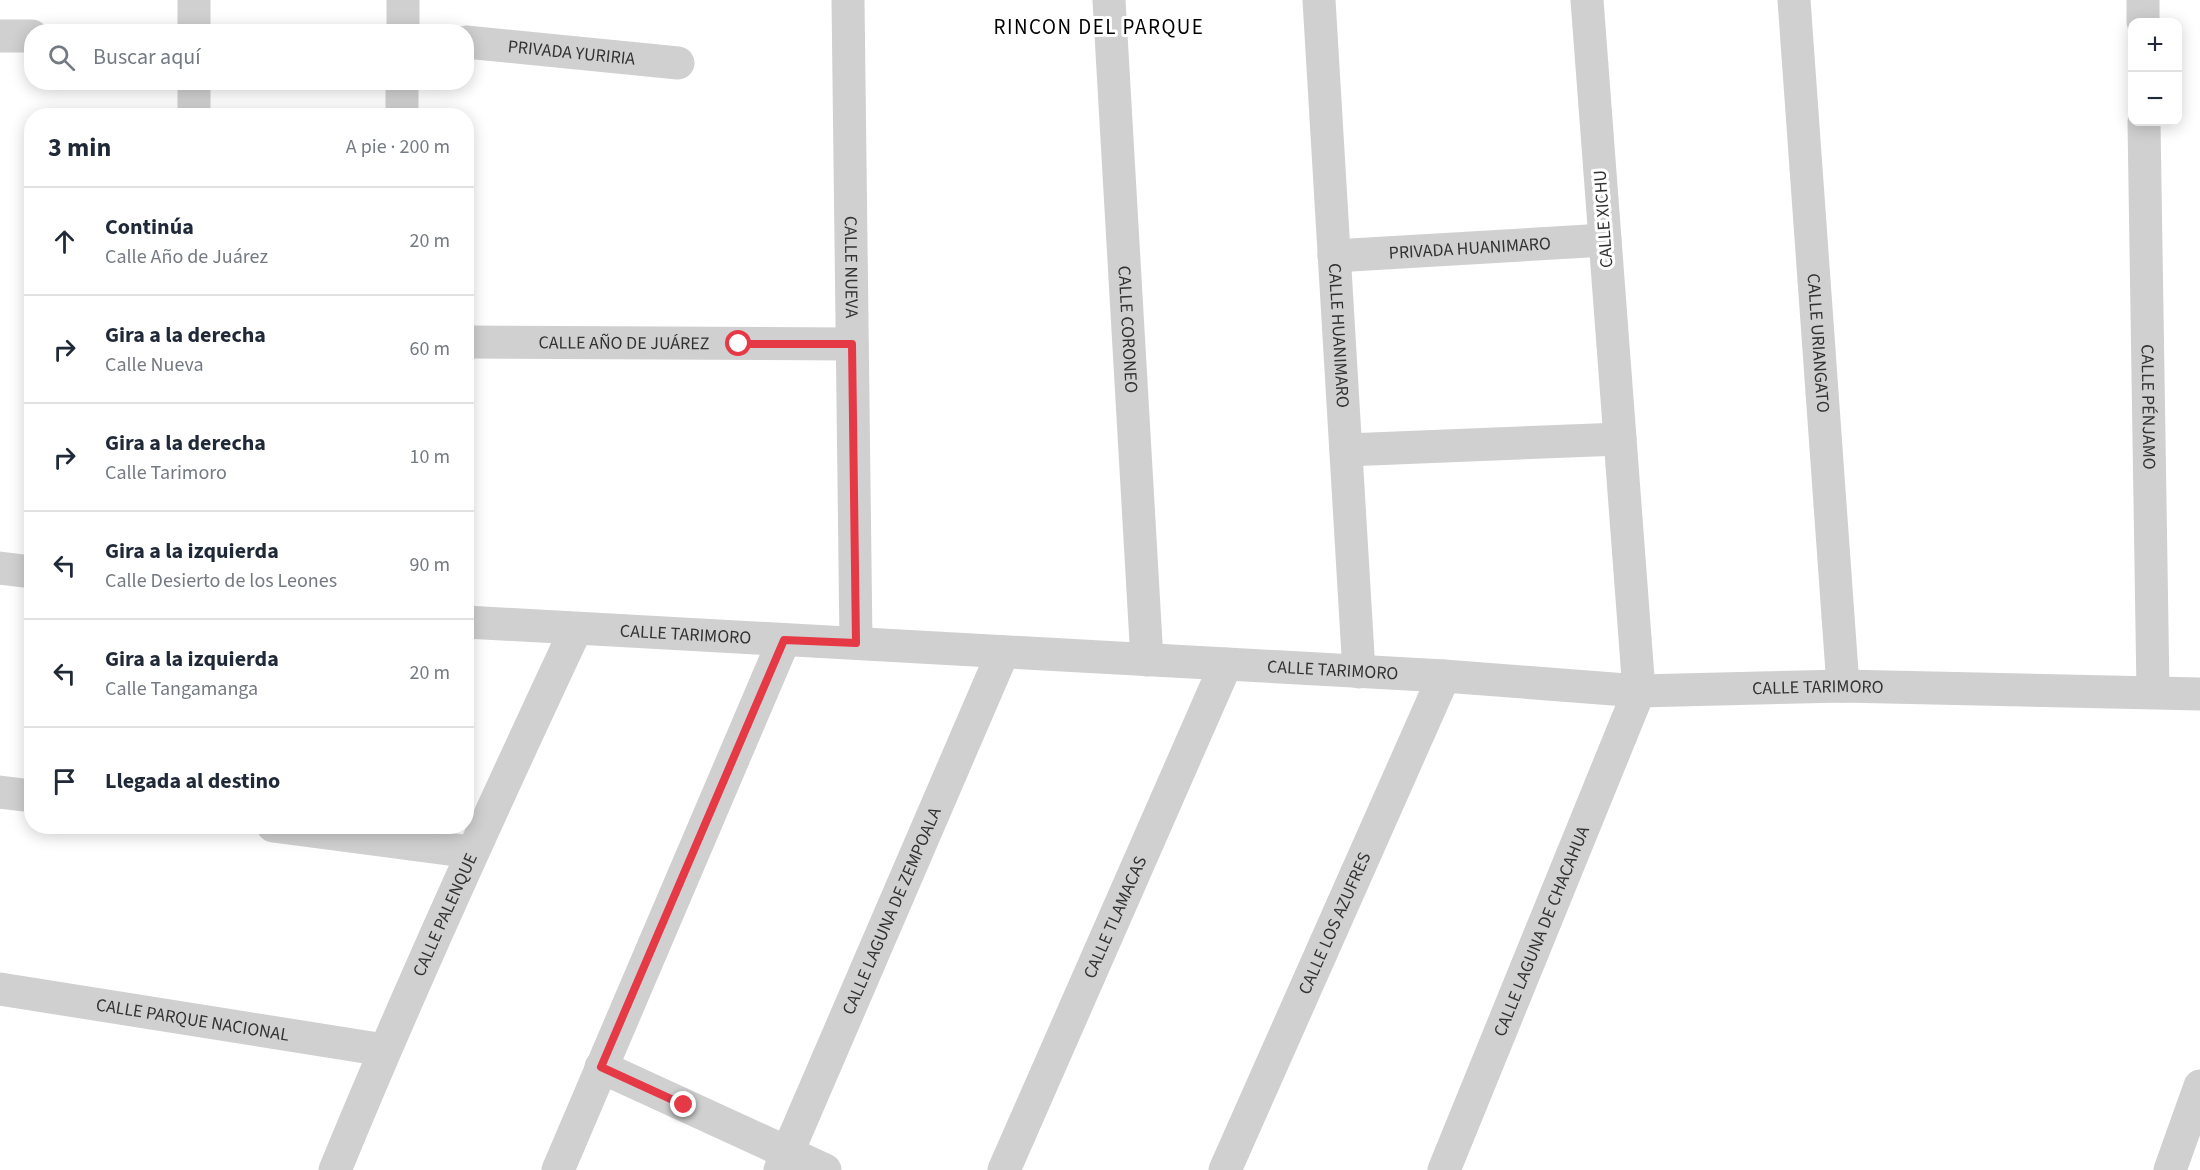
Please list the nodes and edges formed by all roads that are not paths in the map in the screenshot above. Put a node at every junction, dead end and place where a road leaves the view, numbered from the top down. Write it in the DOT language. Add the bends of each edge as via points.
graph roads {
  1 [pos="194,0"];
  2 [pos="403,0"];
  3 [pos="848,0"];
  4 [pos="1109,0"];
  5 [pos="1319,0"];
  6 [pos="1587,0"];
  7 [pos="1794,0"];
  8 [pos="2142,0"];
  9 [pos="2143,18"];
  10 [pos="194,24"];
  11 [pos="402,24"];
  12 [pos="0,36"];
  13 [pos="24,36"];
  14 [pos="474,43"];
  15 [pos="678,63"];
  16 [pos="194,90"];
  17 [pos="402,90"];
  18 [pos="194,108"];
  19 [pos="402,108"];
  20 [pos="2144,126"];
  21 [pos="1605,240"];
  22 [pos="1334,256"];
  23 [pos="474,342"];
  24 [pos="852,344"];
  25 [pos="1620,439"];
  26 [pos="1346,450"];
  27 [pos="0,568"];
  28 [pos="24,571"];
  29 [pos="474,623"];
  30 [pos="576,629"];
  31 [pos="784,640"];
  32 [pos="856,643"];
  33 [pos="1003,652"];
  34 [pos="1147,660"];
  35 [pos="1227,664"];
  36 [pos="1359,672"];
  37 [pos="1444,676"];
  38 [pos="1843,686"];
  39 [pos="1638,691"];
  40 [pos="2153,692"];
  41 [pos="2200,694"];
  42 [pos="0,792"];
  43 [pos="24,795"];
  44 [pos="334,834"];
  45 [pos="471,852"];
  46 [pos="0,989"];
  47 [pos="384,1050"];
  48 [pos="601,1067"];
  49 [pos="2200,1086"];
  50 [pos="784,1161"];
  51 [pos="335,1170"];
  52 [pos="558,1170"];
  53 [pos="825,1170"];
  54 [pos="1004,1170"];
  55 [pos="1225,1170"];
  56 [pos="1444,1170"];
  57 [pos="2170,1170"];
  1 -- 10 [label="street"];
  2 -- 11 [label="street"];
  3 -- 24 [label="street, CALLE NUEVA"];
  4 -- 34 [label="street, CALLE CORONEO"];
  5 -- 22 [label="street, CALLE HUANIMARO"];
  6 -- 21 [label="street, CALLE XICHU"];
  7 -- 38 [label="street, CALLE URIANGATO"];
  8 -- 9 [label="street"];
  12 -- 13 [label="street"];
  14 -- 15 [label="street, PRIVADA YURIRIA"];
  16 -- 18 [label="street"];
  17 -- 19 [label="street"];
  20 -- 40 [label="street, CALLE PÉNJAMO"];
  21 -- 22 [label="street, PRIVADA HUANIMARO"];
  21 -- 25 [label="street, CALLE XICHU"];
  22 -- 26 [label="street, CALLE HUANIMARO"];
  23 -- 24 [label="street, CALLE AÑO DE JUÁREZ"];
  24 -- 32 [label="street, CALLE NUEVA"];
  25 -- 26 [label="street"];
  25 -- 39 [label="street, CALLE XICHU"];
  26 -- 36 [label="street, CALLE HUANIMARO"];
  27 -- 28 [label="street"];
  29 -- 30 [label="street, CALLE TARIMORO"];
  30 -- 31 [label="street, CALLE TARIMORO"];
  30 -- 45 [label="street, CALLE PALENQUE"];
  31 -- 32 [label="street, CALLE TARIMORO"];
  31 -- 48 [label="street"];
  32 -- 33 [label="street, CALLE TARIMORO"];
  33 -- 34 [label="street, CALLE TARIMORO"];
  33 -- 50 [label="street, CALLE LAGUNA DE ZEMPOALA"];
  34 -- 35 [label="street, CALLE TARIMORO"];
  35 -- 36 [label="street, CALLE TARIMORO"];
  35 -- 54 [label="street, CALLE TLAMACAS"];
  36 -- 37 [label="street, CALLE TARIMORO"];
  37 -- 39 [label="street, CALLE TARIMORO"];
  37 -- 55 [label="street, CALLE LOS AZUFRES"];
  38 -- 39 [label="street, CALLE TARIMORO"];
  38 -- 40 [label="street, CALLE TARIMORO"];
  39 -- 56 [label="street, CALLE LAGUNA DE CHACAHUA"];
  40 -- 41 [label="street, CALLE TARIMORO"];
  42 -- 43 [label="street"];
  44 -- 45 [label="street"];
  45 -- 47 [label="street, CALLE PALENQUE"];
  46 -- 47 [label="street, CALLE PARQUE NACIONAL"];
  47 -- 51 [label="street, CALLE PALENQUE"];
  48 -- 50 [label="street"];
  48 -- 52 [label="street"];
  49 -- 57 [label="street"];
  50 -- 53 [label="street"];
}
